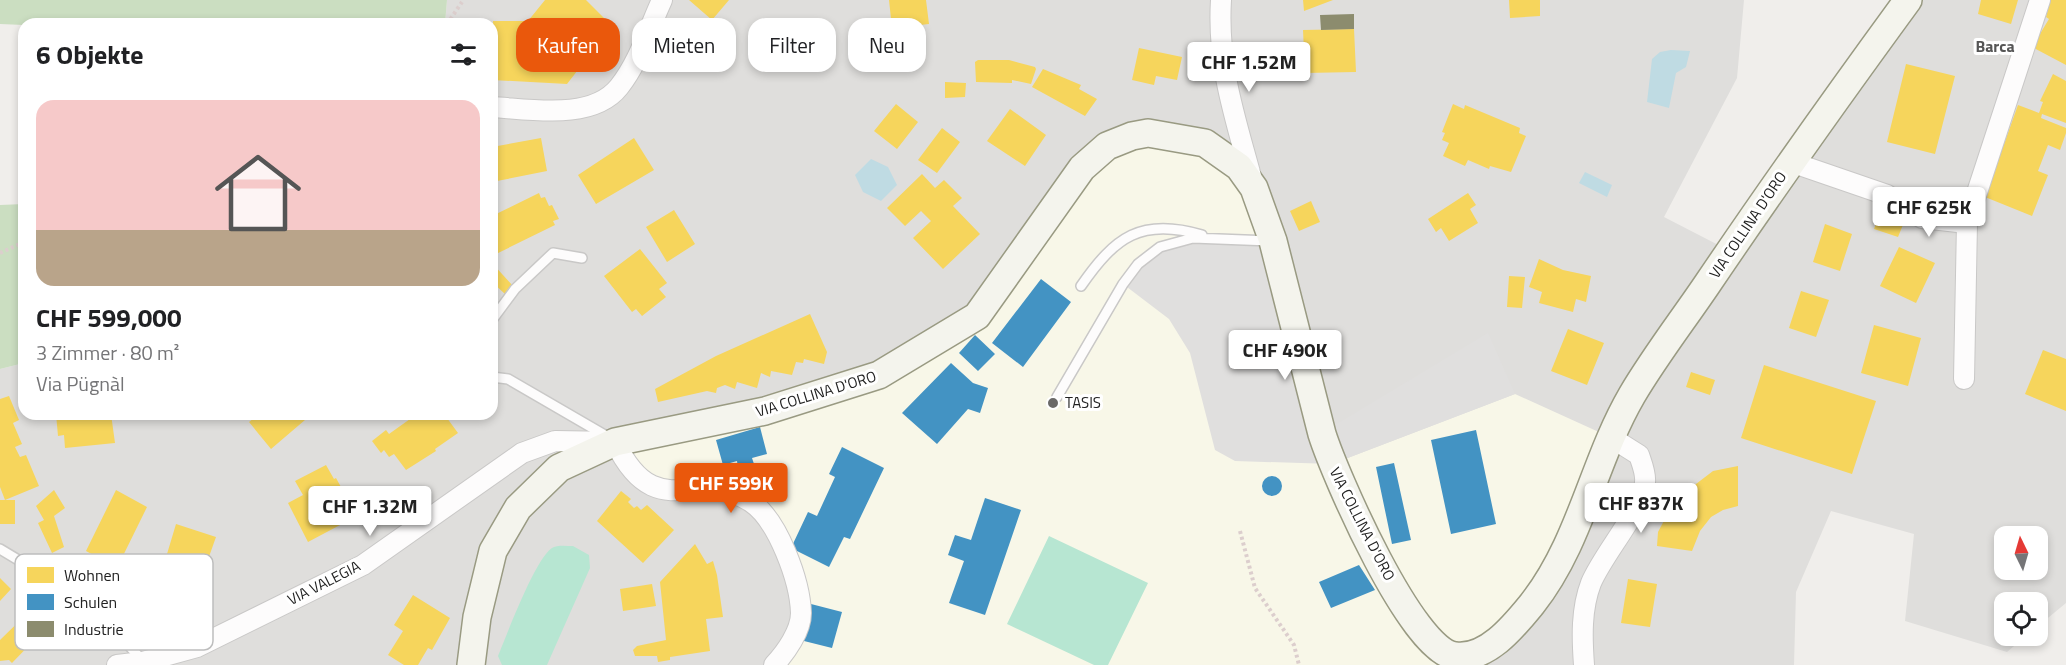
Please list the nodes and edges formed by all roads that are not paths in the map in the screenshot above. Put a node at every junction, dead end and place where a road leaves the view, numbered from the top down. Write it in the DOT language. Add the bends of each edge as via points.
graph roads {
  1 [pos="662,0"];
  2 [pos="1221,0"];
  3 [pos="1908,0"];
  4 [pos="2040,0"];
  5 [pos="498,107"];
  6 [pos="1791,162"];
  7 [pos="1254,188"];
  8 [pos="1967,223"];
  9 [pos="1216,239"];
  10 [pos="1272,241"];
  11 [pos="582,258"];
  12 [pos="1081,286"];
  13 [pos="498,313"];
  14 [pos="498,378"];
  15 [pos="1964,379"];
  16 [pos="1057,398"];
  17 [pos="1612,438"];
  18 [pos="615,441"];
  19 [pos="0,549"];
  20 [pos="15,558"];
  21 [pos="213,639"];
  22 [pos="132,650"];
  23 [pos="186,650"];
  24 [pos="1453,661"];
  25 [pos="143,662"];
  26 [pos="117,665"];
  27 [pos="471,665"];
  28 [pos="774,665"];
  29 [pos="1584,665"];
  1 -- 5 [label="street" via="629,72 618,89 603,101 556,110"];
  2 -- 7 [label="street" via="1221,63"];
  3 -- 6 [label="street, VIA COLLINA D'ORO"];
  4 -- 8 [label="street"];
  6 -- 8 [label="street" via="1887,195 1922,218"];
  6 -- 17 [label="street, VIA COLLINA D'ORO" via="1636,388"];
  7 -- 10 [label="street, VIA COLLINA D'ORO"];
  7 -- 18 [label="street, VIA COLLINA D'ORO" via="1239,166 1205,143 1148,133 1132,136 1107,146 1082,168 977,316 879,375 765,411"];
  8 -- 15 [label="street"];
  9 -- 10 [label="lane"];
  9 -- 12 [label="lane" via="1181,228 1152,229 1124,238 1101,257"];
  9 -- 16 [label="lane" via="1193,238 1160,247 1138,264"];
  10 -- 24 [label="street, VIA COLLINA D'ORO" via="1332,465 1409,614"];
  11 -- 13 [label="lane" via="553,253 515,289"];
  14 -- 18 [label="lane" via="508,379"];
  17 -- 24 [label="street, VIA COLLINA D'ORO" via="1563,559 1533,603 1490,646"];
  17 -- 29 [label="street" via="1639,455 1646,480 1639,504 1590,585 1584,610"];
  18 -- 21 [label="street, VIA VALEGIA" via="555,441 522,453 363,565"];
  18 -- 27 [label="street, VIA COLLINA D'ORO" via="559,468 518,508 493,551 477,617"];
  18 -- 28 [label="street" via="639,479 660,489 726,491 751,502 770,521 793,573 801,615 788,650"];
  19 -- 20 [label="lane"];
  22 -- 25 [label="lane"];
  23 -- 25 [label="street, VIA VALEGIA"];
  25 -- 26 [label="street, VIA VALEGIA"];
}
